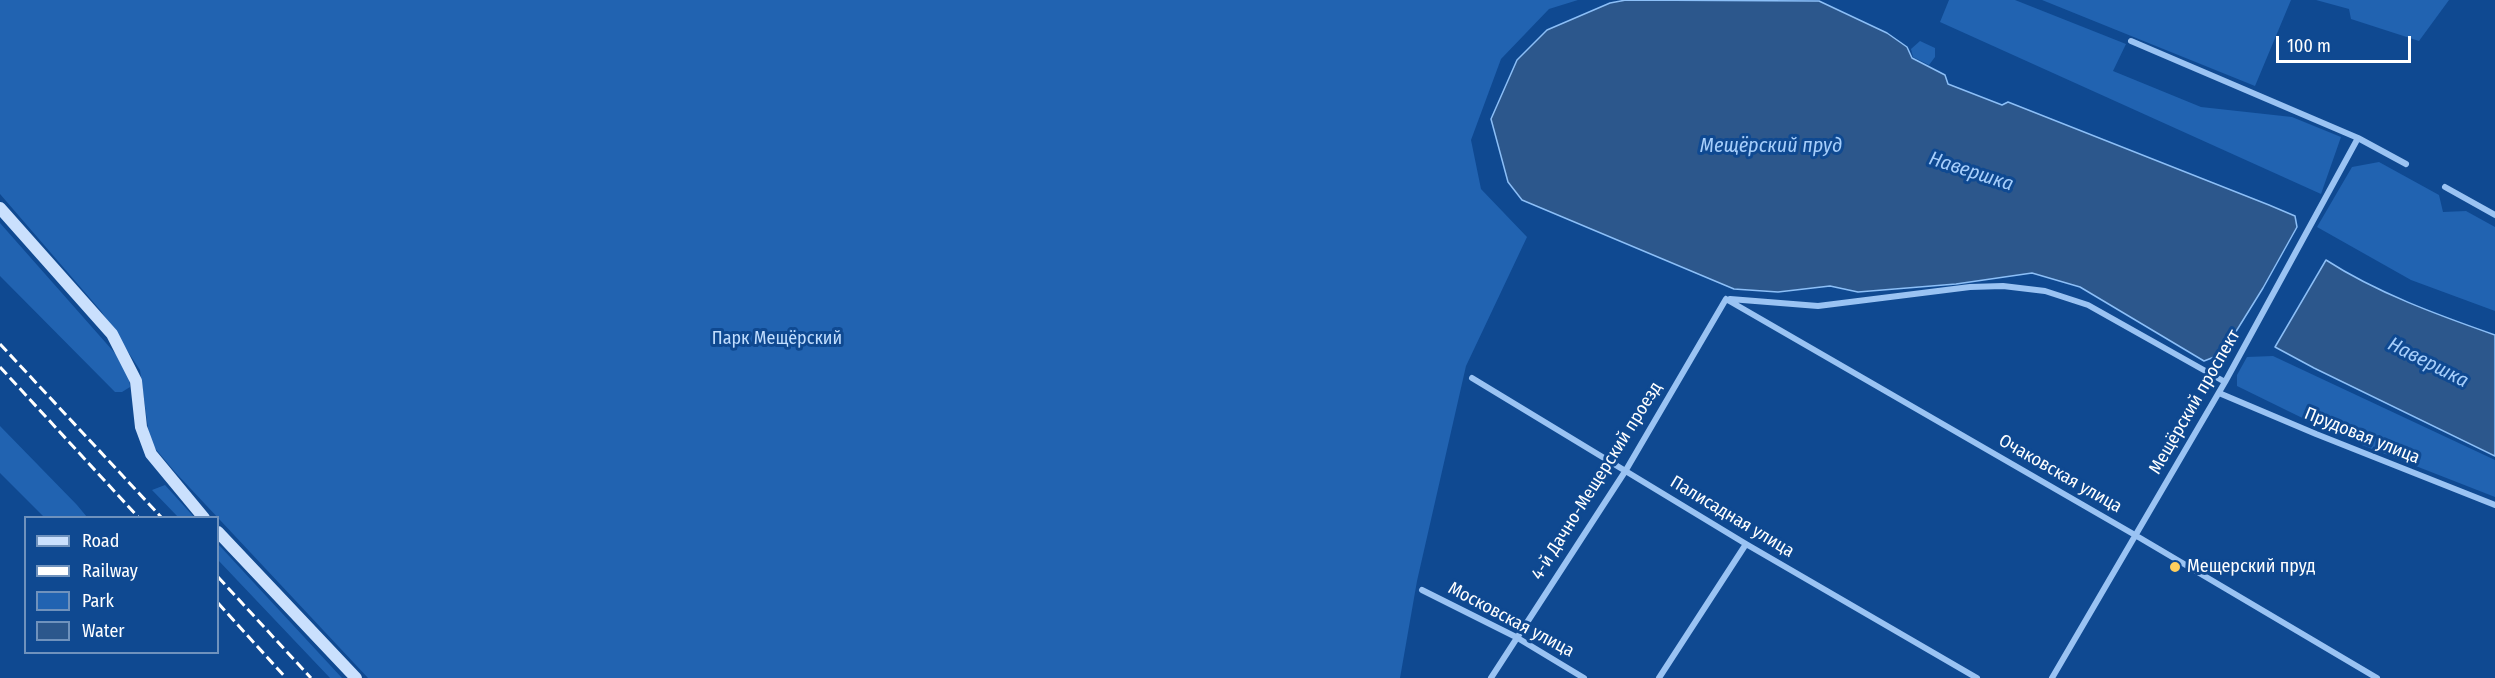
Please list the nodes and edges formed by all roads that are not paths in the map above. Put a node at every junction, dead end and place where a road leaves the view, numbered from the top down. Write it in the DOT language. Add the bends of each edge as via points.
graph roads {
  1 [pos="2132,41"];
  2 [pos="2358,138"];
  3 [pos="2406,164"];
  4 [pos="2445,187"];
  5 [pos="0,208"];
  6 [pos="2495,215"];
  7 [pos="1726,299"];
  8 [pos="1472,378"];
  9 [pos="2225,382"];
  10 [pos="2219,393"];
  11 [pos="1626,470"];
  12 [pos="2495,505"];
  13 [pos="202,516"];
  14 [pos="219,533"];
  15 [pos="2135,535"];
  16 [pos="1746,544"];
  17 [pos="1422,590"];
  18 [pos="1516,638"];
  19 [pos="356,678"];
  20 [pos="1491,678"];
  21 [pos="1584,678"];
  22 [pos="1659,678"];
  23 [pos="1977,678"];
  24 [pos="2052,678"];
  25 [pos="2377,678"];
  1 -- 2 [label="street"];
  2 -- 3 [label="street"];
  2 -- 9 [label="street, Мещёрский проспект"];
  4 -- 6 [label="street"];
  5 -- 13 [label="street" via="112,334 136,381 141,426 151,454"];
  7 -- 9 [label="street" via="1818,306 1970,287 2045,291 2088,306"];
  7 -- 11 [label="street, 4-й Дачно-Мещерский проезд"];
  7 -- 15 [label="street, Очаковская улица"];
  8 -- 11 [label="street, Палисадная улица"];
  9 -- 10 [label="street, Мещёрский проспект"];
  10 -- 12 [label="street, Прудовая улица"];
  10 -- 15 [label="street, Мещёрский проспект"];
  11 -- 16 [label="street, Палисадная улица"];
  11 -- 18 [label="street, 4-й Дачно-Мещерский проезд"];
  14 -- 19 [label="street"];
  15 -- 24 [label="street, Мещёрский проспект"];
  15 -- 25 [label="street, Очаковская улица"];
  16 -- 22 [label="street"];
  16 -- 23 [label="street, Палисадная улица"];
  17 -- 18 [label="street, Московская улица"];
  18 -- 20 [label="street, 4-й Дачно-Мещерский проезд"];
  18 -- 21 [label="street, Московская улица"];
}
